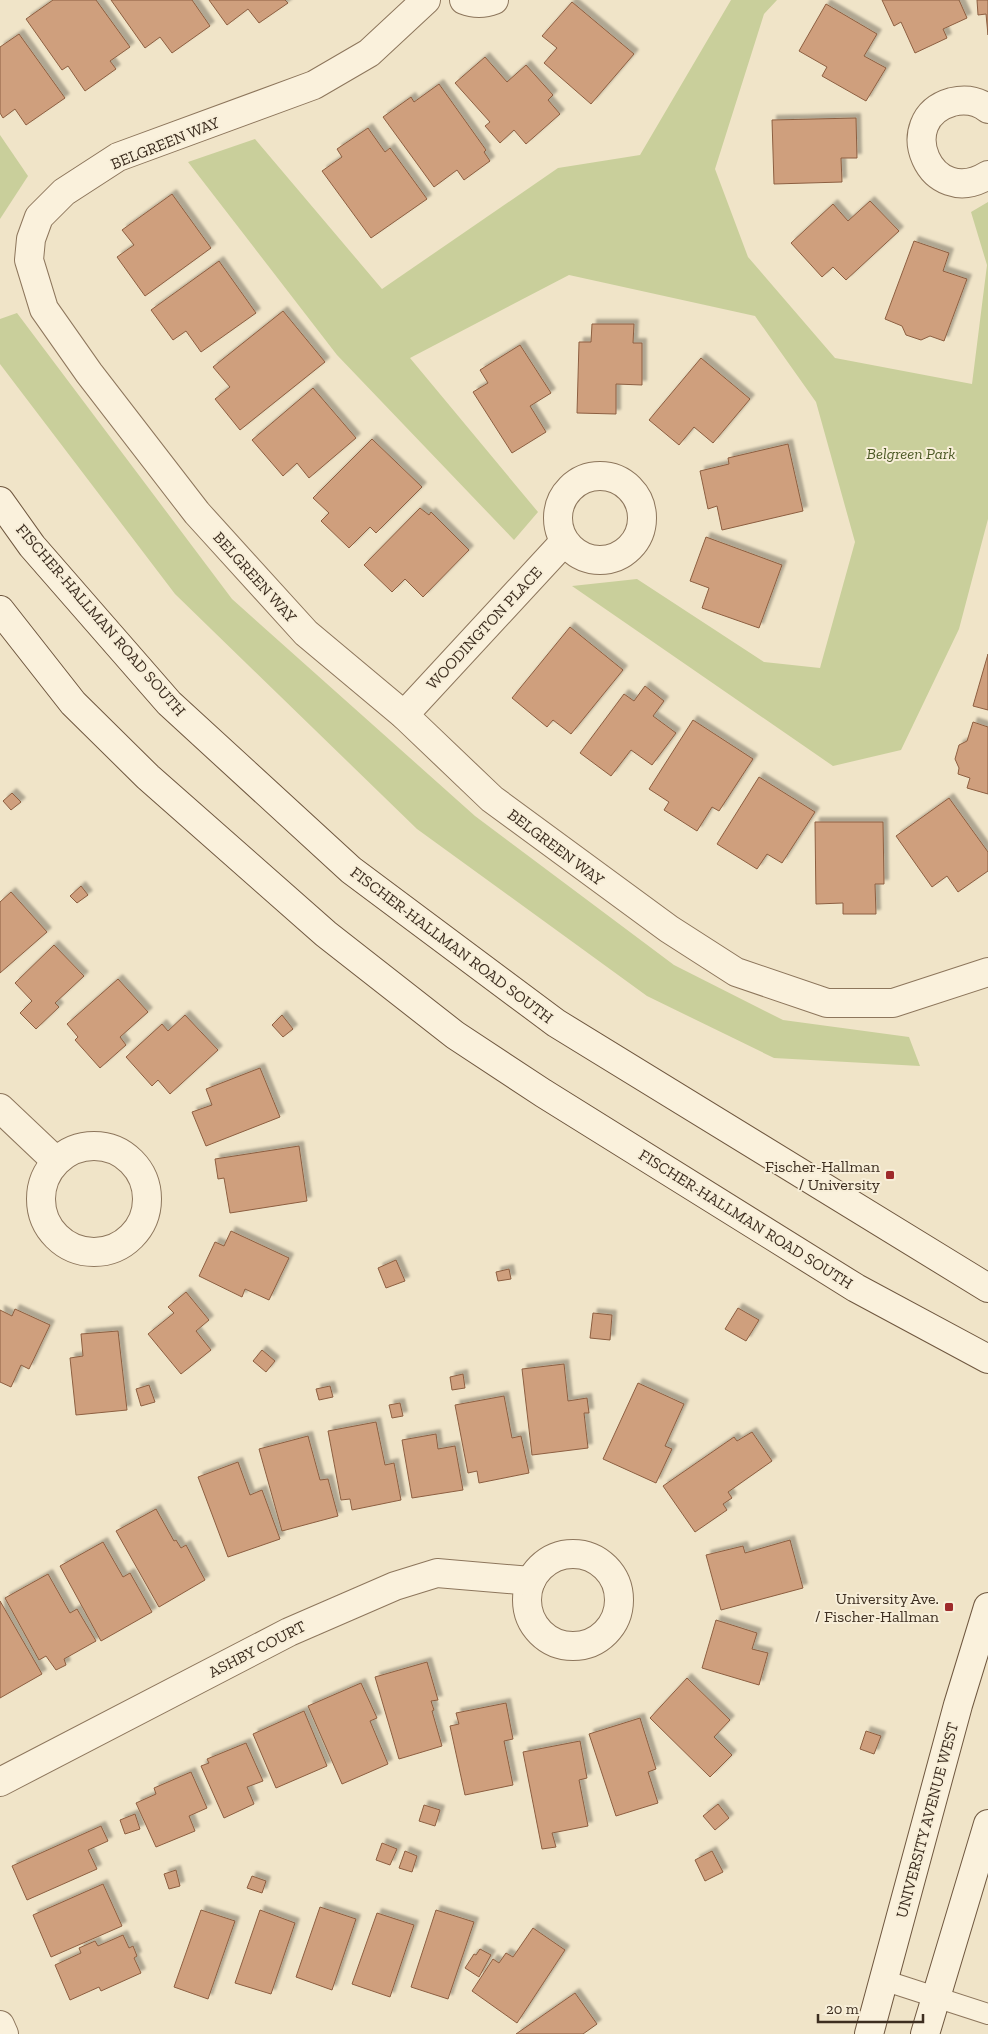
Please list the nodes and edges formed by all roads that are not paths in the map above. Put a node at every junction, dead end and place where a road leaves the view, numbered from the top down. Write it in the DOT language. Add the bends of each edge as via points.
graph roads {
  1 [pos="426,0"];
  2 [pos="464,0"];
  3 [pos="494,0"];
  4 [pos="988,109"];
  5 [pos="988,175"];
  6 [pos="0,500"];
  7 [pos="564,542"];
  8 [pos="0,610"];
  9 [pos="404,715"];
  10 [pos="988,972"];
  11 [pos="0,1108"];
  12 [pos="56,1161"];
  13 [pos="988,1288"];
  14 [pos="988,1359"];
  15 [pos="531,1582"];
  16 [pos="988,1607"];
  17 [pos="0,1782"];
  18 [pos="988,1824"];
  19 [pos="883,1980"];
  20 [pos="935,1997"];
  21 [pos="988,2014"];
  22 [pos="0,2025"];
  23 [pos="4,2034"];
  24 [pos="869,2034"];
  25 [pos="925,2034"];
  1 -- 9 [label="main road, BELGREEN WAY" via="369,53 314,85 118,157 64,192 39,217 31,240 29,260 44,309 197,513 306,633"];
  2 -- 3 [label="main road" via="471,3"];
  4 -- 5 [label="main road" via="969,100 944,104 923,127 921,149 928,165 939,176 952,182 965,184"];
  6 -- 13 [label="main road, FISCHER-HALLMAN ROAD SOUTH" via="32,546 169,703 351,870 556,1023"];
  7 -- 9 [label="main road, WOODINGTON PLACE"];
  8 -- 14 [label="main road, FISCHER-HALLMAN ROAD SOUTH" via="73,702 148,777 326,934 455,1035 856,1288"];
  9 -- 10 [label="main road, BELGREEN WAY" via="492,799 668,929 736,972 827,1004 893,1004"];
  11 -- 12 [label="main road"];
  15 -- 17 [label="main road, ASHBY COURT" via="437,1574 395,1586 289,1632"];
  16 -- 19 [label="main road, UNIVERSITY AVENUE WEST"];
  18 -- 20 [label="main road"];
  19 -- 20 [label="lane"];
  19 -- 24 [label="main road, UNIVERSITY AVENUE WEST"];
  20 -- 21 [label="lane"];
  20 -- 25 [label="main road"];
  22 -- 23 [label="main road"];
}
